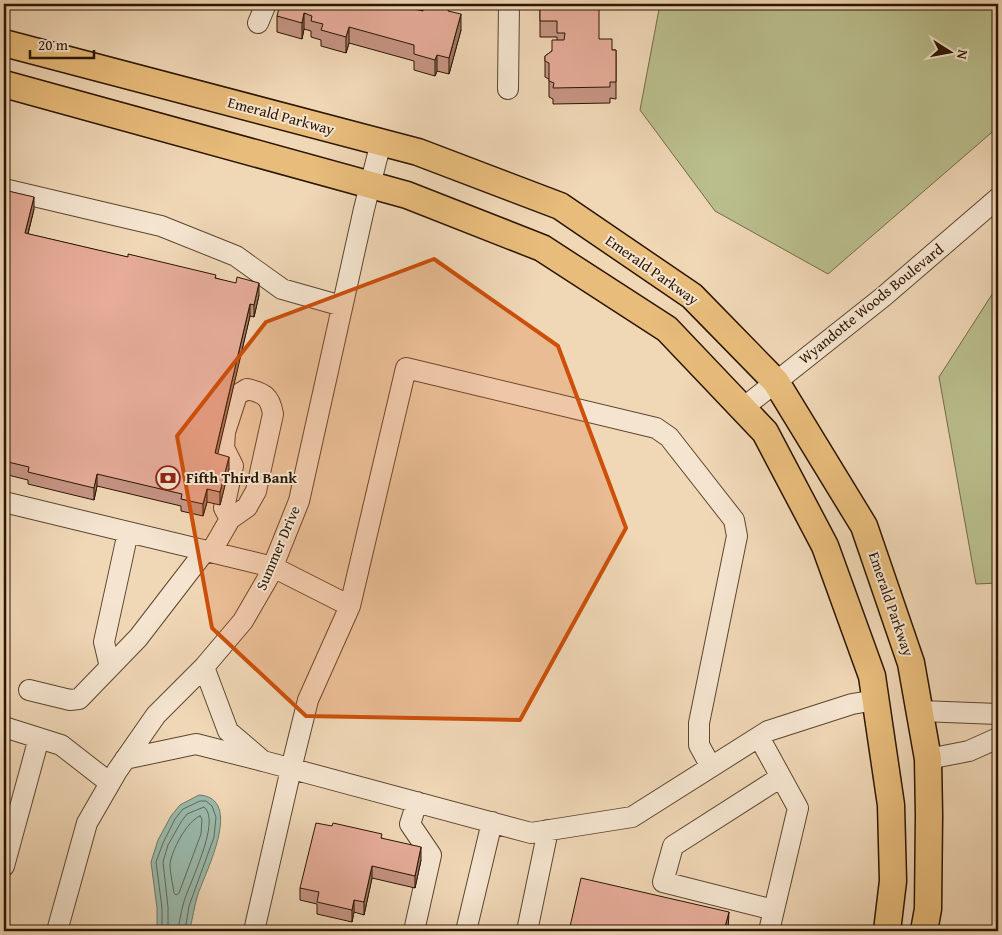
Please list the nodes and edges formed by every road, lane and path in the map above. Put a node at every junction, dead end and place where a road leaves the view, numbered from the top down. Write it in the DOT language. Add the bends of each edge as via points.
graph roads {
  1 [pos="266,4"];
  2 [pos="509,4"];
  3 [pos="258,23"];
  4 [pos="4,43"];
  5 [pos="4,84"];
  6 [pos="508,89"];
  7 [pos="381,142"];
  8 [pos="370,184"];
  9 [pos="4,189"];
  10 [pos="998,198"];
  11 [pos="342,306"];
  12 [pos="776,382"];
  13 [pos="743,408"];
  14 [pos="4,502"];
  15 [pos="230,519"];
  16 [pos="128,532"];
  17 [pos="208,551"];
  18 [pos="273,567"];
  19 [pos="350,606"];
  20 [pos="204,666"];
  21 [pos="110,667"];
  22 [pos="29,690"];
  23 [pos="876,700"];
  24 [pos="921,711"];
  25 [pos="998,714"];
  26 [pos="4,727"];
  27 [pos="759,736"];
  28 [pos="39,738"];
  29 [pos="998,738"];
  30 [pos="125,759"];
  31 [pos="928,760"];
  32 [pos="263,761"];
  33 [pos="711,767"];
  34 [pos="291,769"];
  35 [pos="781,777"];
  36 [pos="110,783"];
  37 [pos="417,802"];
  38 [pos="492,822"];
  39 [pos="548,830"];
  40 [pos="4,866"];
  41 [pos="774,910"];
  42 [pos="57,931"];
  43 [pos="254,931"];
  44 [pos="414,931"];
  45 [pos="466,931"];
  46 [pos="527,931"];
  47 [pos="769,931"];
  48 [pos="887,931"];
  49 [pos="924,931"];
  1 -- 3 [label="street"];
  2 -- 6 [label="street"];
  4 -- 7 [label="main road, Emerald Parkway"];
  5 -- 8 [label="main road"];
  7 -- 8 [label="street, Summer Drive"];
  7 -- 12 [label="main road, Emerald Parkway" via="418,152 560,206 692,296"];
  8 -- 11 [label="street, Summer Drive"];
  8 -- 13 [label="main road" via="407,195 542,248 666,329"];
  9 -- 11 [label="street" via="161,226 236,256 282,289"];
  10 -- 12 [label="street, Wyandotte Woods Boulevard"];
  11 -- 18 [label="street, Summer Drive" via="299,500"];
  12 -- 13 [label="street, Wyandotte Woods Boulevard"];
  12 -- 24 [label="main road, Emerald Parkway" via="864,526 911,663"];
  13 -- 23 [label="main road" via="765,432 825,546 872,676"];
  14 -- 16 [label="street"];
  15 -- 15 [label="street" via="248,507 256,491 273,414 267,397 247,389 237,395 225,432 224,448 233,466 224,508"];
  15 -- 17 [label="street"];
  16 -- 17 [label="street"];
  16 -- 21 [label="street" via="104,642"];
  17 -- 18 [label="street"];
  17 -- 21 [label="street" via="138,638"];
  18 -- 19 [label="street"];
  18 -- 20 [label="street, Summer Drive" via="243,621"];
  19 -- 33 [label="street" via="406,368 656,428 669,437 734,520 737,536 699,724 699,745"];
  19 -- 34 [label="street" via="308,700"];
  20 -- 30 [label="street, Summer Drive" via="156,715"];
  20 -- 32 [label="street" via="228,730"];
  21 -- 22 [label="street" via="80,699 70,700"];
  23 -- 27 [label="street" via="852,704"];
  23 -- 48 [label="main road" via="891,804 893,881"];
  24 -- 25 [label="street"];
  24 -- 31 [label="main road, Emerald Parkway"];
  26 -- 28 [label="street"];
  27 -- 33 [label="street"];
  27 -- 35 [label="street"];
  28 -- 36 [label="street" via="61,745"];
  28 -- 40 [label="street"];
  29 -- 31 [label="street" via="969,750"];
  30 -- 32 [label="street" via="196,744"];
  30 -- 36 [label="street, Summer Drive"];
  31 -- 49 [label="main road, Emerald Parkway" via="928,900"];
  32 -- 34 [label="street"];
  33 -- 39 [label="street" via="632,817"];
  34 -- 37 [label="street"];
  34 -- 43 [label="street"];
  35 -- 41 [label="street" via="798,808"];
  35 -- 41 [label="street" via="673,846 664,882"];
  36 -- 42 [label="street, Summer Drive" via="88,823"];
  37 -- 38 [label="street"];
  37 -- 44 [label="street" via="410,824 431,855"];
  38 -- 39 [label="street" via="531,832"];
  38 -- 45 [label="street"];
  39 -- 46 [label="street"];
  41 -- 47 [label="street"];
}
